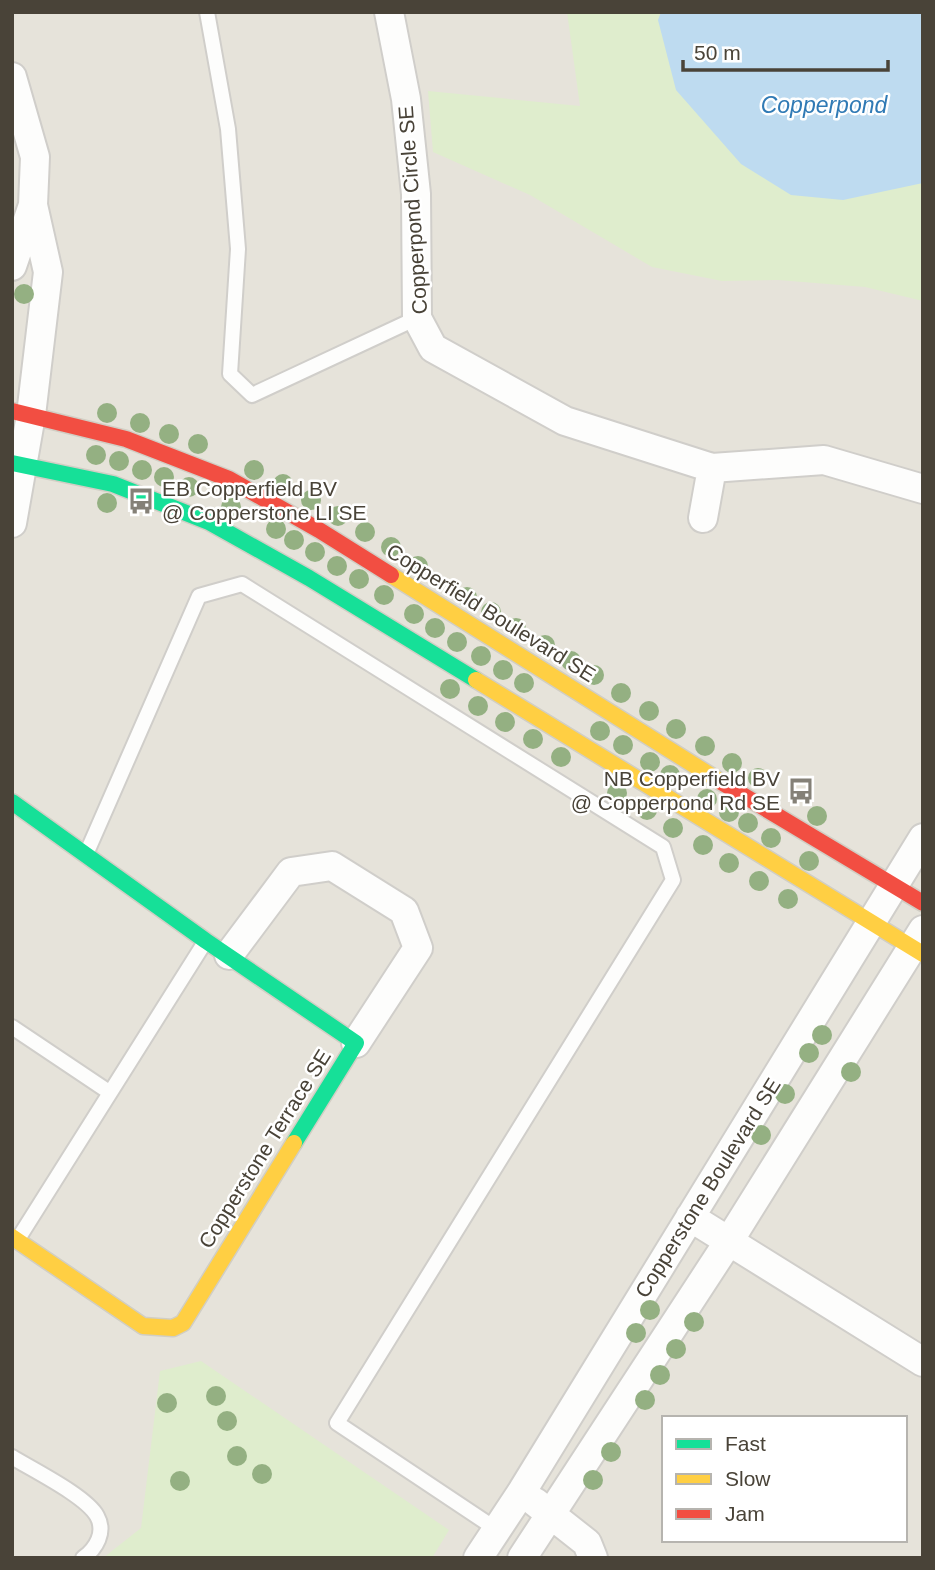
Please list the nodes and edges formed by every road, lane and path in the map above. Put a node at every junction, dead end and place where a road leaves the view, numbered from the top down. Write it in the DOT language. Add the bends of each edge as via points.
graph roads {
  1 [pos="207,12"];
  2 [pos="389,12"];
  3 [pos="13,82"];
  4 [pos="33,205"];
  5 [pos="12,266"];
  6 [pos="417,317"];
  7 [pos="22,413"];
  8 [pos="17,464"];
  9 [pos="712,468"];
  10 [pos="923,489"];
  11 [pos="703,518"];
  12 [pos="12,523"];
  13 [pos="12,802"];
  14 [pos="923,838"];
  15 [pos="87,853"];
  16 [pos="894,884"];
  17 [pos="923,903"];
  18 [pos="872,922"];
  19 [pos="919,944"];
  20 [pos="217,948"];
  21 [pos="12,1027"];
  22 [pos="356,1043"];
  23 [pos="109,1092"];
  24 [pos="690,1217"];
  25 [pos="14,1239"];
  26 [pos="729,1241"];
  27 [pos="923,1362"];
  28 [pos="12,1457"];
  29 [pos="521,1493"];
  30 [pos="550,1513"];
  31 [pos="496,1529"];
  32 [pos="83,1558"];
  33 [pos="478,1558"];
  34 [pos="522,1558"];
  35 [pos="593,1558"];
  1 -- 6 [label="lane" via="228,128 238,249 230,374 252,395"];
  2 -- 6 [label="street, Copperpond Circle SE" via="406,99 416,194"];
  3 -- 4 [label="street" via="35,157"];
  4 -- 5 [label="street"];
  4 -- 7 [label="street" via="48,272"];
  6 -- 9 [label="street, Copperpond Circle SE" via="433,348 565,421"];
  7 -- 8 [label="street"];
  7 -- 16 [label="street, Copperfield Boulevard SE" via="126,439 229,479"];
  8 -- 12 [label="street"];
  8 -- 18 [label="street" via="113,484 209,522"];
  9 -- 10 [label="street, Copperpond Circle SE" via="824,460"];
  9 -- 11 [label="street"];
  13 -- 15 [label="street, Copperstone Terrace SE"];
  14 -- 16 [label="street, Copperstone Boulevard SE"];
  15 -- 20 [label="street, Copperstone Terrace SE"];
  15 -- 31 [label="lane" via="200,596 242,584 663,847 673,880 337,1423"];
  16 -- 17 [label="street, Copperfield Boulevard SE"];
  16 -- 18 [label="street, Copperstone Boulevard SE"];
  18 -- 19 [label="street"];
  18 -- 24 [label="street, Copperstone Boulevard SE"];
  19 -- 26 [label="street, Copperstone Boulevard SE"];
  20 -- 22 [label="street, Copperstone Terrace SE"];
  20 -- 22 [label="street" via="291,872 332,866 404,911 418,948"];
  20 -- 23 [label="lane"];
  21 -- 23 [label="lane"];
  22 -- 25 [label="street, Copperstone Terrace SE" via="183,1323 173,1328 143,1326"];
  23 -- 25 [label="lane"];
  24 -- 26 [label="street"];
  24 -- 29 [label="street, Copperstone Boulevard SE"];
  26 -- 27 [label="street"];
  26 -- 30 [label="street, Copperstone Boulevard SE"];
  28 -- 32 [label="lane" via="85,1502 98,1517 95,1549"];
  29 -- 30 [label="street"];
  29 -- 31 [label="street, Copperstone Boulevard SE"];
  30 -- 34 [label="street, Copperstone Boulevard SE"];
  30 -- 35 [label="street" via="587,1543"];
  31 -- 33 [label="street, Copperstone Boulevard SE"];
}
